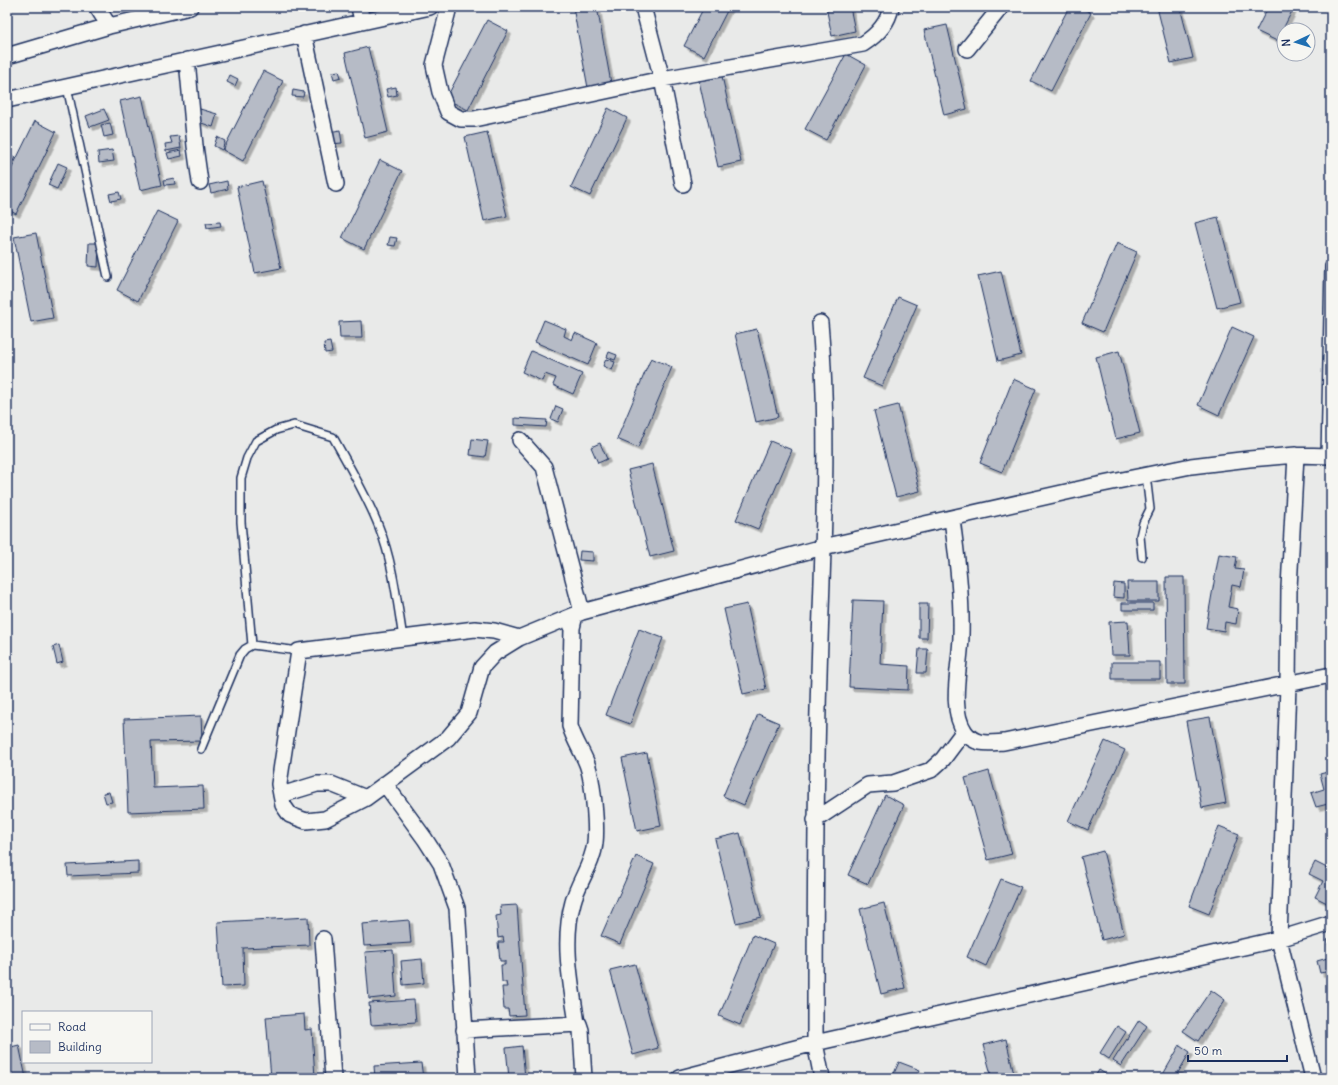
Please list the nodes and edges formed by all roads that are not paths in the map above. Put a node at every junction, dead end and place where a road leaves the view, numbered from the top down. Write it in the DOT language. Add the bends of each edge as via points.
graph roads {
  1 [pos="97,7"];
  2 [pos="190,7"];
  3 [pos="430,7"];
  4 [pos="449,7"];
  5 [pos="643,7"];
  6 [pos="891,7"];
  7 [pos="1001,7"];
  8 [pos="361,14"];
  9 [pos="109,26"];
  10 [pos="304,34"];
  11 [pos="967,49"];
  12 [pos="7,56"];
  13 [pos="187,60"];
  14 [pos="662,79"];
  15 [pos="67,87"];
  16 [pos="7,100"];
  17 [pos="200,182"];
  18 [pos="336,184"];
  19 [pos="683,184"];
  20 [pos="1329,266"];
  21 [pos="108,277"];
  22 [pos="820,323"];
  23 [pos="1328,414"];
  24 [pos="520,440"];
  25 [pos="1296,455"];
  26 [pos="1328,456"];
  27 [pos="1146,475"];
  28 [pos="952,519"];
  29 [pos="823,547"];
  30 [pos="1142,557"];
  31 [pos="579,613"];
  32 [pos="403,638"];
  33 [pos="519,638"];
  34 [pos="252,645"];
  35 [pos="299,651"];
  36 [pos="1331,675"];
  37 [pos="1288,685"];
  38 [pos="964,731"];
  39 [pos="201,749"];
  40 [pos="385,784"];
  41 [pos="281,795"];
  42 [pos="366,798"];
  43 [pos="814,820"];
  44 [pos="1331,923"];
  45 [pos="323,939"];
  46 [pos="1279,939"];
  47 [pos="577,1023"];
  48 [pos="464,1030"];
  49 [pos="815,1043"];
  50 [pos="333,1078"];
  51 [pos="468,1078"];
  52 [pos="584,1078"];
  53 [pos="680,1078"];
  54 [pos="822,1078"];
  55 [pos="1313,1078"];
  1 -- 9 [label="street"];
  2 -- 9 [label="street"];
  3 -- 8 [label="street"];
  4 -- 14 [label="street" via="434,65 448,112 461,119 474,119"];
  5 -- 14 [label="street"];
  6 -- 14 [label="street" via="889,17 877,35 863,44"];
  7 -- 11 [label="street"];
  8 -- 10 [label="street"];
  9 -- 12 [label="street"];
  10 -- 13 [label="street"];
  10 -- 18 [label="street"];
  13 -- 15 [label="street"];
  13 -- 17 [label="street"];
  14 -- 19 [label="street"];
  15 -- 16 [label="street"];
  15 -- 21 [label="lane"];
  20 -- 23 [label="lane"];
  22 -- 29 [label="street" via="825,376"];
  23 -- 26 [label="lane"];
  24 -- 31 [label="street" via="544,467"];
  25 -- 26 [label="street"];
  25 -- 27 [label="street" via="1206,464"];
  25 -- 37 [label="street" via="1289,588"];
  27 -- 28 [label="street"];
  27 -- 30 [label="lane" via="1150,509 1140,536"];
  28 -- 29 [label="street"];
  28 -- 38 [label="street" via="959,579 961,635 956,696"];
  29 -- 31 [label="street"];
  29 -- 43 [label="street"];
  31 -- 33 [label="street"];
  31 -- 47 [label="street" via="572,628 570,726 591,780 595,843 573,903 568,925 570,974"];
  32 -- 33 [label="street" via="475,628"];
  32 -- 34 [label="lane" via="391,566 379,527 360,485 333,437 294,425 256,440 241,478 241,522"];
  32 -- 35 [label="street"];
  33 -- 40 [label="street" via="495,653 482,668 468,713 448,738"];
  34 -- 35 [label="lane"];
  34 -- 39 [label="lane" via="240,656"];
  35 -- 41 [label="street" via="279,784"];
  36 -- 37 [label="street"];
  37 -- 38 [label="street" via="1004,742 984,744 973,740"];
  37 -- 46 [label="street"];
  38 -- 43 [label="street" via="943,759 931,770 893,783 868,785"];
  40 -- 42 [label="street"];
  40 -- 48 [label="street" via="441,864 457,908"];
  41 -- 42 [label="street" via="317,784 331,784"];
  41 -- 42 [label="street" via="283,805 290,815 306,821 325,819"];
  43 -- 49 [label="street"];
  44 -- 46 [label="street"];
  45 -- 50 [label="street"];
  46 -- 49 [label="street"];
  46 -- 55 [label="street"];
  47 -- 48 [label="street"];
  47 -- 52 [label="street" via="581,1030"];
  48 -- 51 [label="street"];
  49 -- 53 [label="street"];
  49 -- 54 [label="street"];
}
